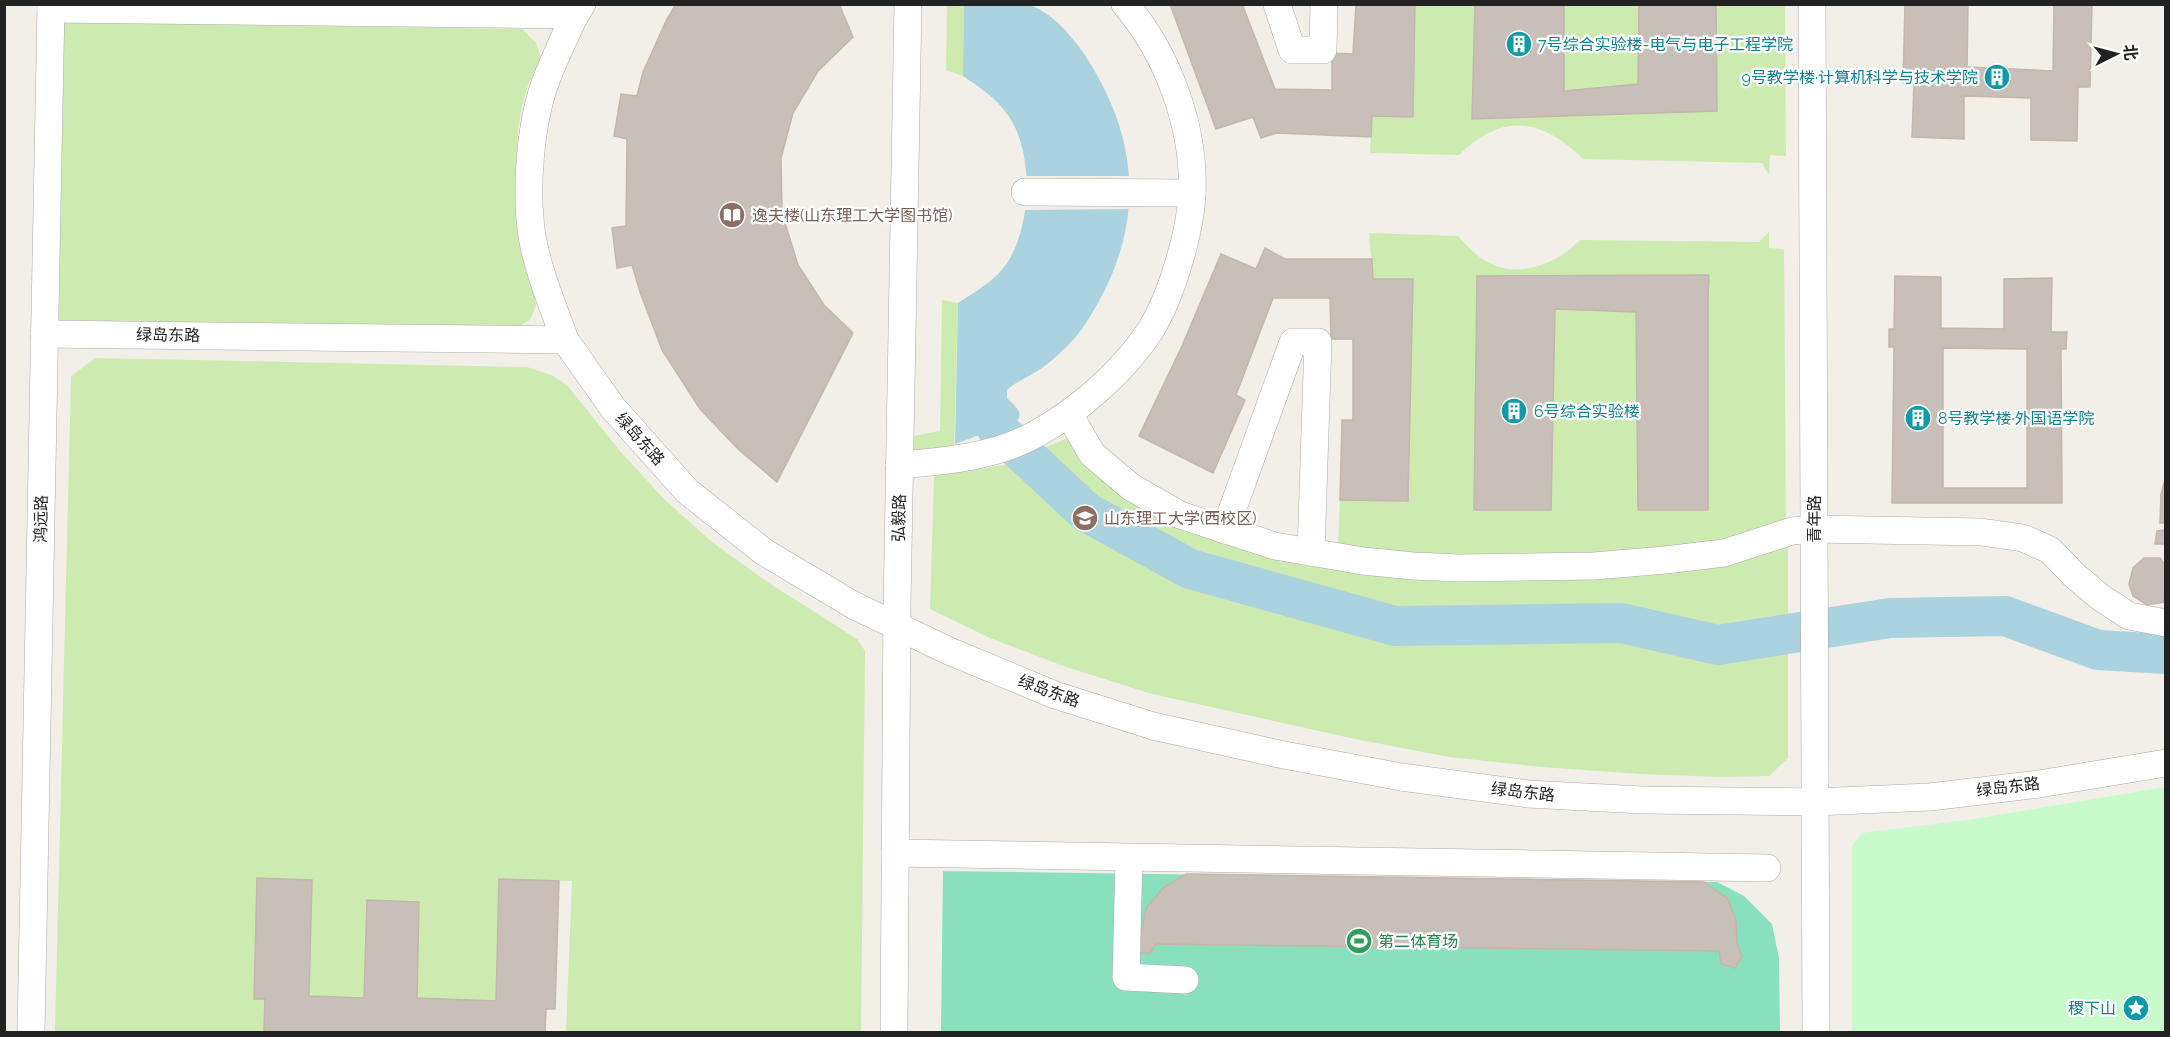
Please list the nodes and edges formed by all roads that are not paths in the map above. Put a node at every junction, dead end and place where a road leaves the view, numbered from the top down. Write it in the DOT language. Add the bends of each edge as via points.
graph roads {
  1 [pos="908,4"];
  2 [pos="1125,4"];
  3 [pos="1277,4"];
  4 [pos="1324,4"];
  5 [pos="1812,4"];
  6 [pos="51,7"];
  7 [pos="579,10"];
  8 [pos="1025,192"];
  9 [pos="1192,193"];
  10 [pos="44,334"];
  11 [pos="565,340"];
  12 [pos="1069,414"];
  13 [pos="900,465"];
  14 [pos="1814,529"];
  15 [pos="1225,531"];
  16 [pos="1311,552"];
  17 [pos="2166,623"];
  18 [pos="897,626"];
  19 [pos="2166,763"];
  20 [pos="1815,802"];
  21 [pos="895,853"];
  22 [pos="1129,858"];
  23 [pos="1767,868"];
  24 [pos="1185,980"];
  25 [pos="31,1032"];
  26 [pos="894,1032"];
  27 [pos="1816,1032"];
  1 -- 13 [label="street, 弘毅路"];
  2 -- 9 [label="street" via="1137,18 1171,80 1190,153"];
  3 -- 4 [label="street" via="1292,50 1323,50"];
  5 -- 14 [label="street, 青年路"];
  6 -- 7 [label="street"];
  6 -- 10 [label="street, 鸿远路"];
  7 -- 11 [label="street" via="546,80 532,133 532,235"];
  8 -- 9 [label="street"];
  9 -- 12 [label="street" via="1189,226 1179,263 1167,299 1150,331 1126,361"];
  10 -- 11 [label="street, 绿岛东路"];
  10 -- 25 [label="street, 鸿远路"];
  11 -- 18 [label="street, 绿岛东路" via="613,408 687,491 764,552"];
  12 -- 13 [label="street" via="1034,436 996,450 958,459"];
  12 -- 15 [label="street" via="1092,453 1131,487 1180,515"];
  13 -- 18 [label="street, 弘毅路"];
  14 -- 16 [label="street" via="1792,531 1724,553 1594,566 1413,566"];
  14 -- 17 [label="street" via="1982,532 2023,538 2050,550 2100,597 2129,616"];
  14 -- 20 [label="street, 青年路"];
  15 -- 16 [label="street"];
  15 -- 16 [label="street" via="1293,342 1318,342"];
  18 -- 20 [label="street, 绿岛东路" via="1055,695 1154,726 1279,754 1401,777 1528,794"];
  18 -- 21 [label="street, 弘毅路"];
  19 -- 20 [label="street, 绿岛东路" via="1941,795"];
  20 -- 27 [label="street, 青年路"];
  21 -- 22 [label="street"];
  21 -- 26 [label="street, 弘毅路"];
  22 -- 23 [label="street"];
  22 -- 24 [label="street" via="1126,977"];
}
